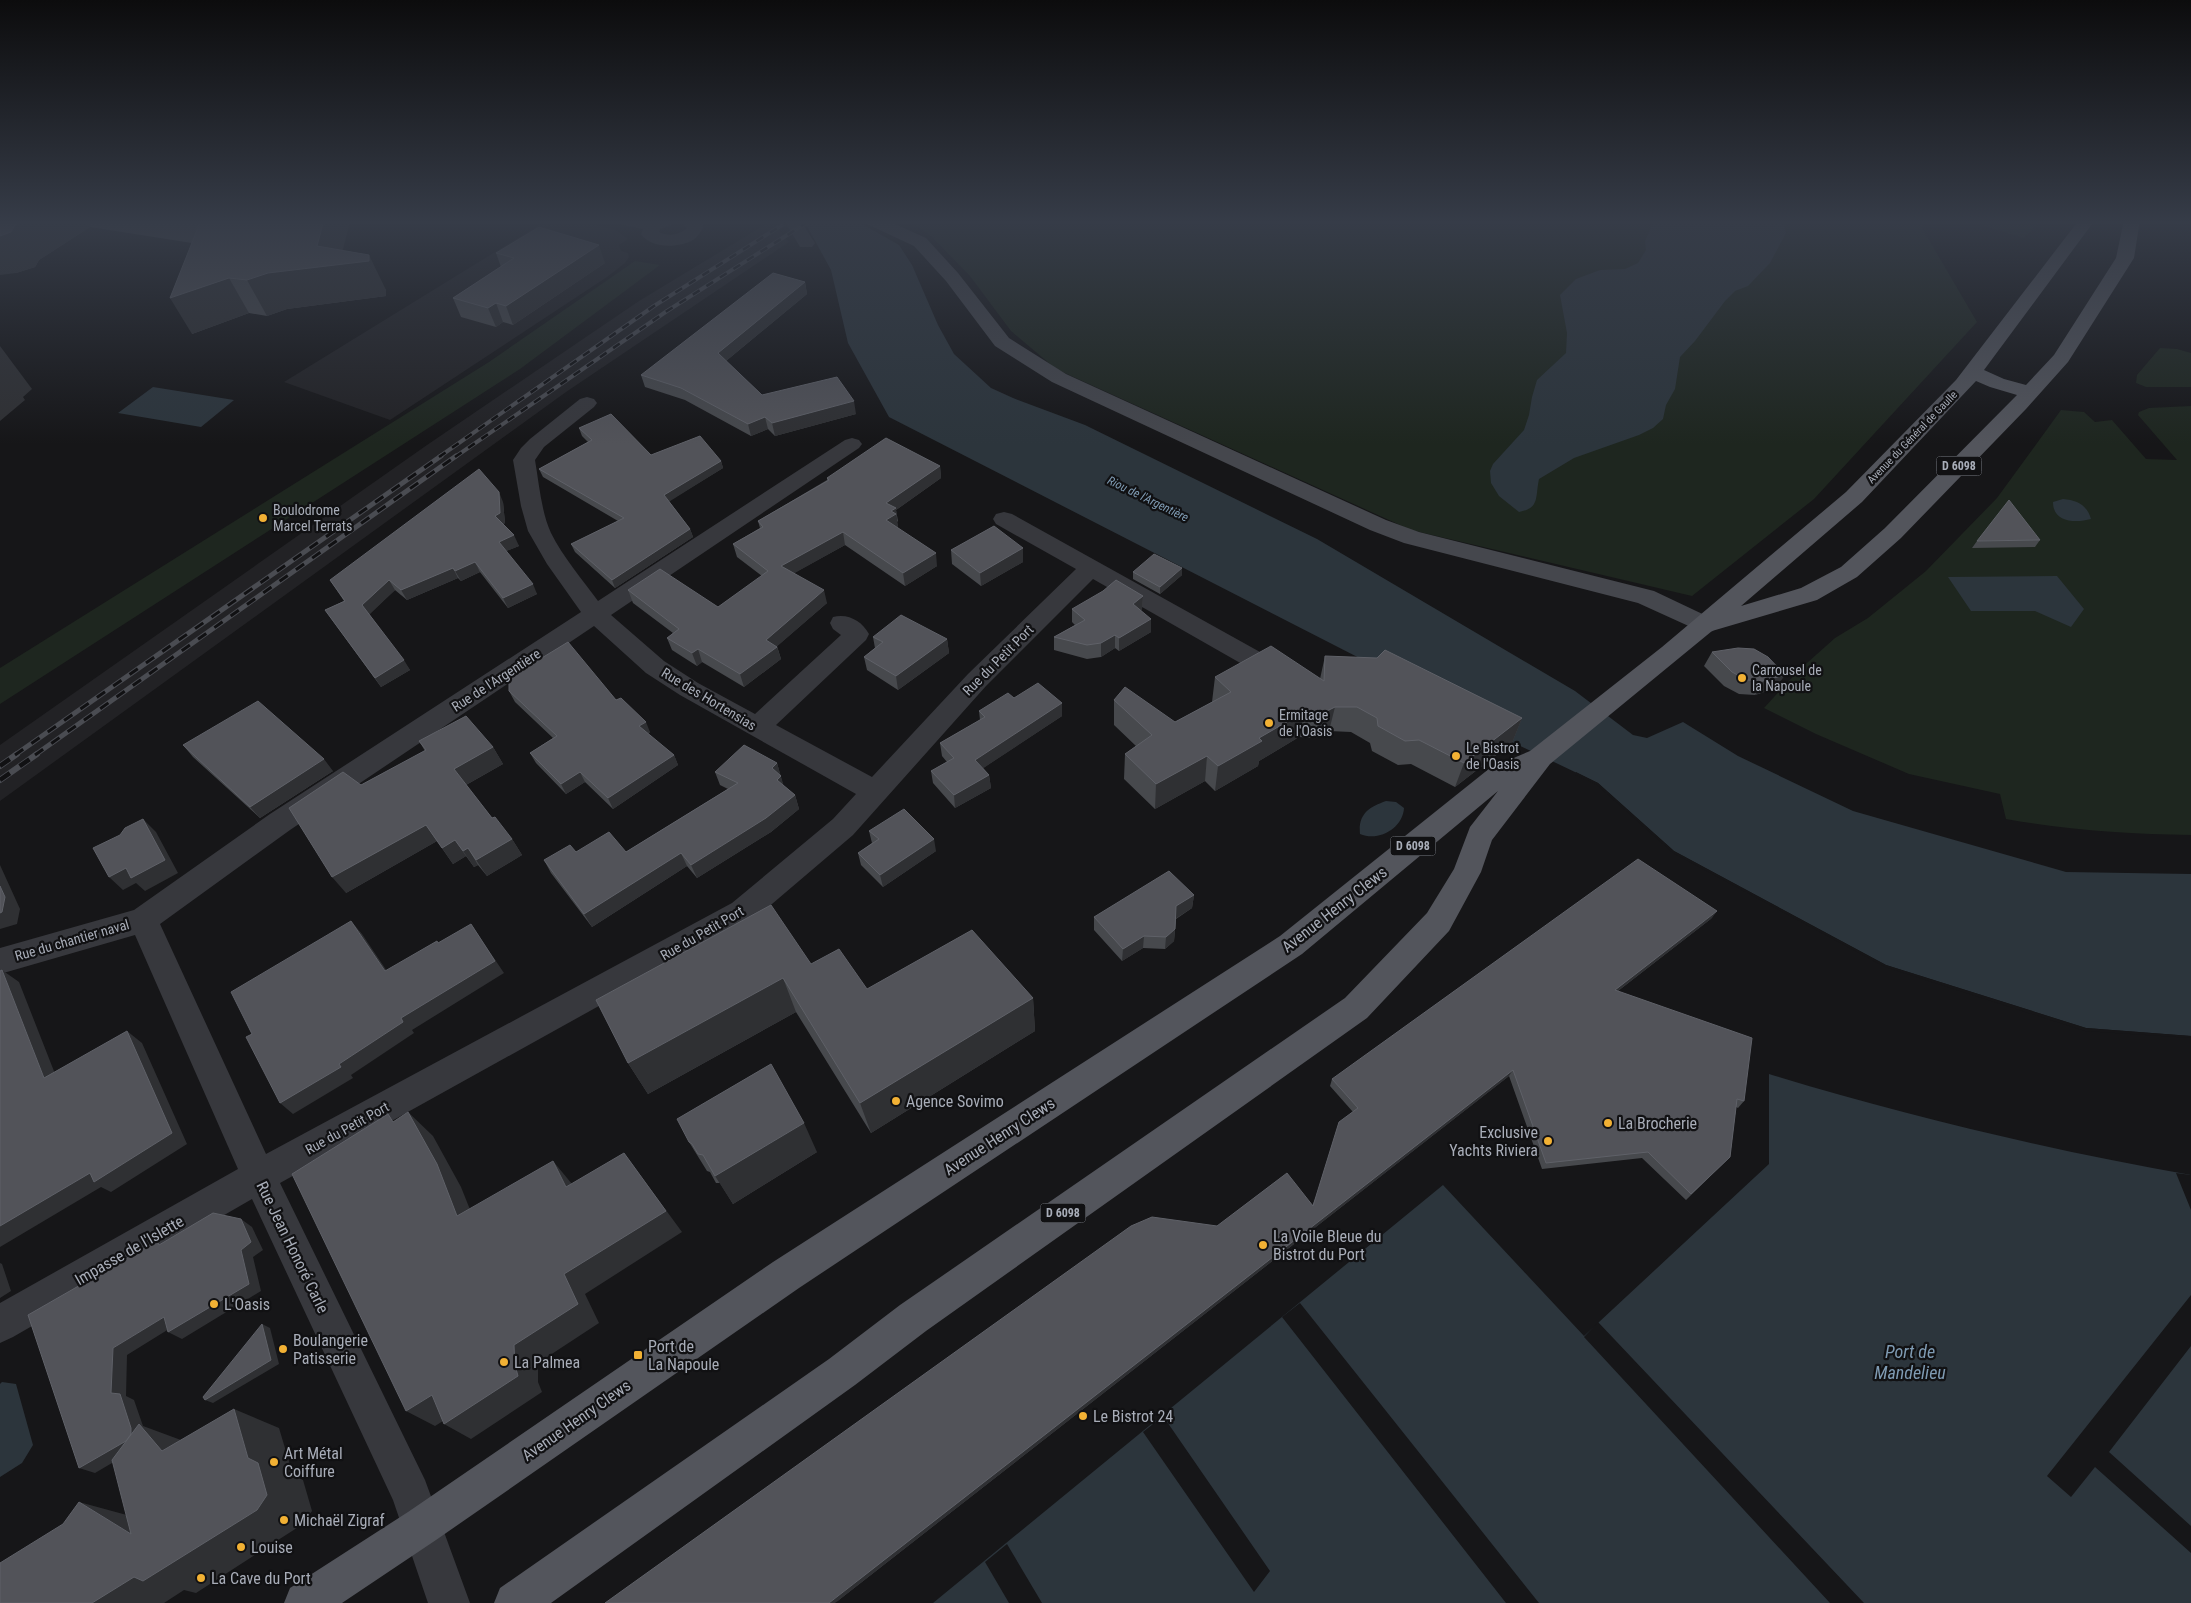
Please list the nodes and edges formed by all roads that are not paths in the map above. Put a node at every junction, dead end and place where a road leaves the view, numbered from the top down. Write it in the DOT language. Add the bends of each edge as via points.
graph roads {
  1 [pos="966,295"];
  2 [pos="2030,295"];
  3 [pos="2101,295"];
  4 [pos="1972,372"];
  5 [pos="2031,392"];
  6 [pos="587,404"];
  7 [pos="852,444"];
  8 [pos="1004,519"];
  9 [pos="1091,568"];
  10 [pos="595,614"];
  11 [pos="842,623"];
  12 [pos="1704,625"];
  13 [pos="1251,658"];
  14 [pos="757,727"];
  15 [pos="1541,757"];
  16 [pos="875,792"];
  17 [pos="143,920"];
  18 [pos="0,961"];
  19 [pos="259,1176"];
  20 [pos="0,1324"];
  21 [pos="422,1526"];
  22 [pos="305,1603"];
  23 [pos="449,1603"];
  24 [pos="515,1603"];
  1 -- 12 [label="street" via="1002,342 1059,378 1378,526 1412,538 1646,597"];
  2 -- 4 [label="main road, Avenue du Général de Gaulle / D 6098"];
  3 -- 5 [label="main road, Avenue du Général de Gaulle / D 6098" via="2061,358"];
  4 -- 5 [label="main road"];
  4 -- 12 [label="main road, Avenue du Général de Gaulle / D 6098" via="1854,497"];
  5 -- 12 [label="main road, Avenue du Général de Gaulle / D 6098" via="1893,533 1849,572 1809,594"];
  6 -- 10 [label="street, Rue des Hortensias" via="528,452 524,460 539,531"];
  7 -- 10 [label="street, Rue de l'Argentière"];
  8 -- 9 [label="street"];
  9 -- 13 [label="street"];
  9 -- 16 [label="street, Rue du Petit Port" via="977,680"];
  10 -- 14 [label="street, Rue des Hortensias" via="662,671"];
  10 -- 17 [label="street, Rue de l'Argentière" via="280,822"];
  11 -- 14 [label="street" via="857,634"];
  12 -- 15 [label="main road, Avenue du Général de Gaulle / D 6098"];
  14 -- 16 [label="street, Rue des Hortensias"];
  15 -- 21 [label="main road, Avenue Henry Clews / D 6098" via="1500,775 1291,945 786,1275"];
  15 -- 24 [label="main road, D 6098" via="1480,835 1467,872 1438,922 1356,1008"];
  16 -- 19 [label="street, Rue du Petit Port" via="843,827 742,912"];
  17 -- 18 [label="street, Rue du chantier naval"];
  17 -- 19 [label="street, Rue Jean Honoré Carle"];
  19 -- 20 [label="street, Impasse de l'Islette"];
  19 -- 21 [label="street, Rue Jean Honoré Carle" via="411,1494"];
  21 -- 22 [label="main road, Avenue Henry Clews / D 6098"];
  21 -- 23 [label="street, Rue Jean Honoré Carle"];
}
